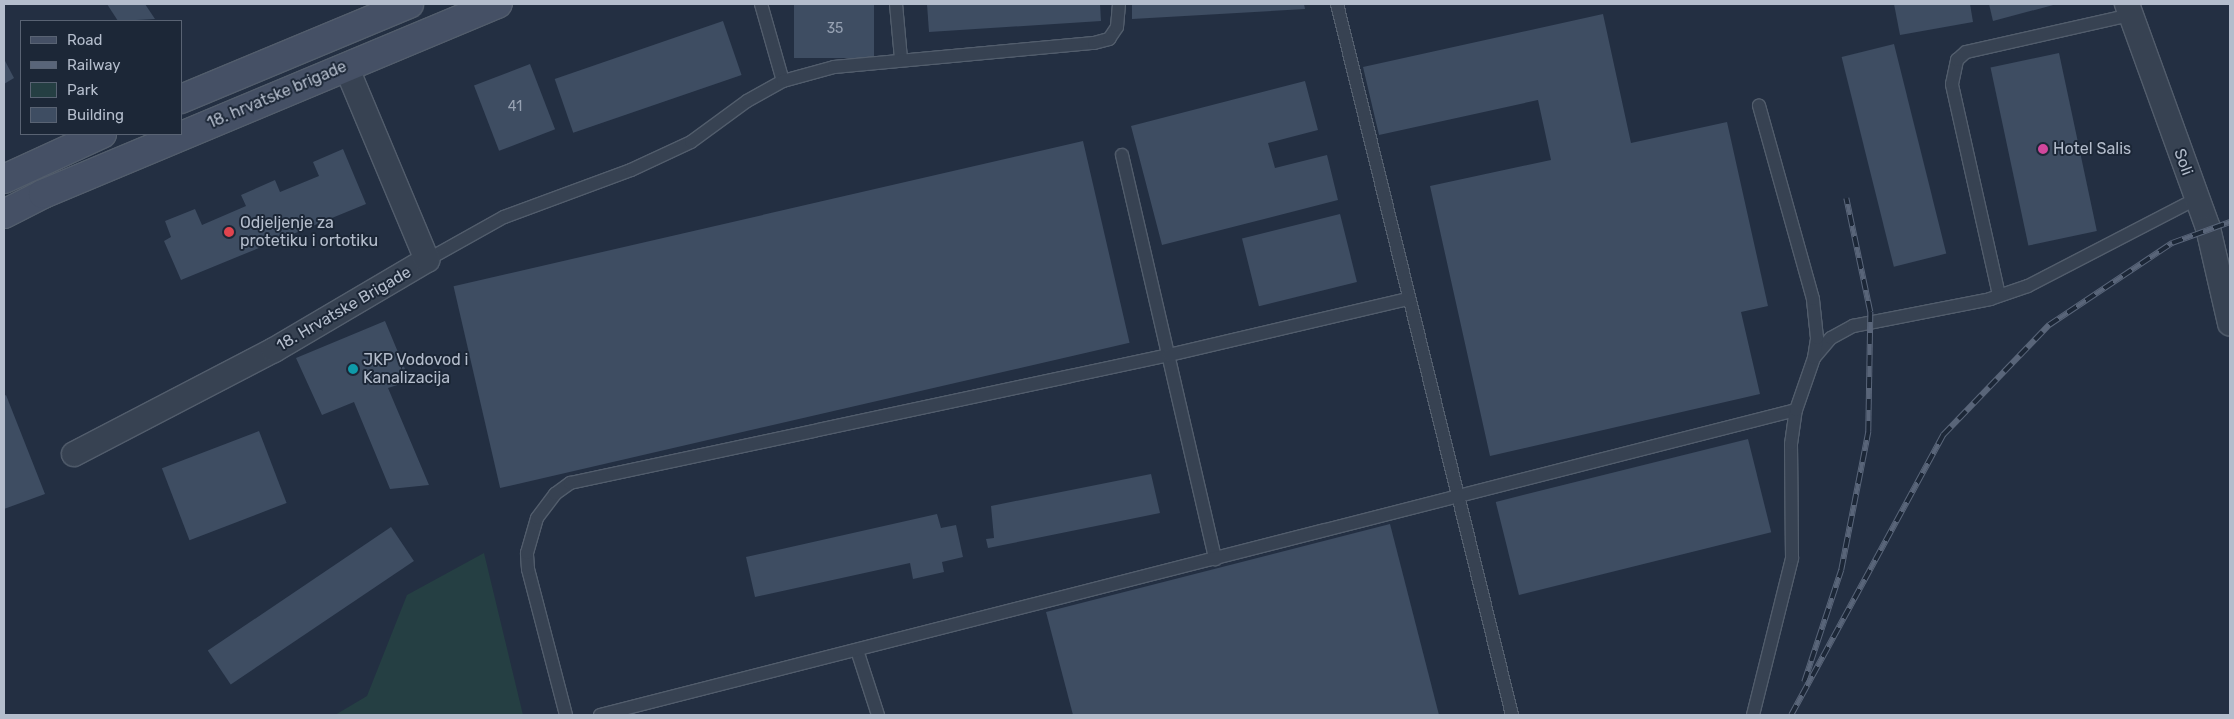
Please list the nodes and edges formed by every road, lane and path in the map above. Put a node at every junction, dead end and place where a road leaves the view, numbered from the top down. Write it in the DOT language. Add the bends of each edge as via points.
graph roads {
  1 [pos="409,4"];
  2 [pos="498,4"];
  3 [pos="761,4"];
  4 [pos="896,4"];
  5 [pos="1119,4"];
  6 [pos="1337,4"];
  7 [pos="2128,10"];
  8 [pos="901,59"];
  9 [pos="346,66"];
  10 [pos="783,81"];
  11 [pos="182,99"];
  12 [pos="1759,105"];
  13 [pos="100,135"];
  14 [pos="1122,154"];
  15 [pos="5,177"];
  16 [pos="2196,199"];
  17 [pos="4,214"];
  18 [pos="427,260"];
  19 [pos="2225,289"];
  20 [pos="1999,295"];
  21 [pos="1407,299"];
  22 [pos="2230,323"];
  23 [pos="1169,355"];
  24 [pos="1814,358"];
  25 [pos="1796,410"];
  26 [pos="74,454"];
  27 [pos="1456,497"];
  28 [pos="1215,558"];
  29 [pos="857,650"];
  30 [pos="566,715"];
  31 [pos="600,715"];
  32 [pos="878,715"];
  33 [pos="1512,715"];
  34 [pos="1753,715"];
  1 -- 11 [label="main road, 18. hrvatske brigade"];
  2 -- 9 [label="main road, 18. hrvatske brigade"];
  3 -- 10 [label="lane"];
  4 -- 8 [label="lane"];
  5 -- 8 [label="lane" via="1117,27 1109,39"];
  6 -- 21 [label="lane"];
  7 -- 16 [label="street, Soli"];
  7 -- 20 [label="lane" via="1966,52 1957,60 1952,84"];
  8 -- 10 [label="lane" via="834,67"];
  9 -- 17 [label="main road, 18. hrvatske brigade" via="43,194"];
  9 -- 18 [label="street, 18. Hrvatske Brigade"];
  10 -- 18 [label="lane" via="747,101 691,142 630,170 504,218"];
  12 -- 24 [label="lane" via="1813,299 1816,318"];
  13 -- 15 [label="main road"];
  14 -- 23 [label="lane"];
  16 -- 19 [label="street, Soli" via="2217,256"];
  16 -- 20 [label="lane" via="2028,286"];
  18 -- 26 [label="street, 18. Hrvatske Brigade" via="274,350"];
  19 -- 22 [label="street, Soli"];
  20 -- 24 [label="lane" via="1853,326 1831,338"];
  21 -- 23 [label="lane"];
  21 -- 27 [label="lane"];
  23 -- 28 [label="lane"];
  23 -- 30 [label="lane" via="570,483 555,494 536,518 528,553 528,569"];
  24 -- 25 [label="lane"];
  25 -- 27 [label="lane"];
  25 -- 34 [label="lane" via="1792,444 1792,558"];
  27 -- 28 [label="lane"];
  27 -- 33 [label="lane"];
  28 -- 29 [label="lane"];
  29 -- 31 [label="lane"];
  29 -- 32 [label="lane"];
}
